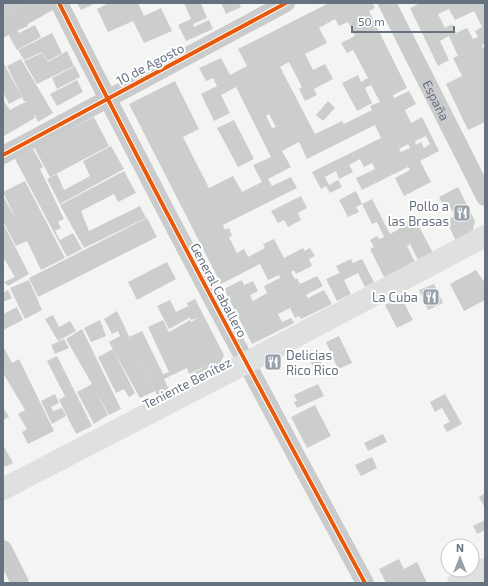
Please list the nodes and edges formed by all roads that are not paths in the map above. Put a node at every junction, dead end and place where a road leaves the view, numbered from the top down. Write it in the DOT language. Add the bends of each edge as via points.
graph roads {
  1 [pos="47,3"];
  2 [pos="59,3"];
  3 [pos="286,3"];
  4 [pos="387,3"];
  5 [pos="3,28"];
  6 [pos="107,98"];
  7 [pos="3,154"];
  8 [pos="485,197"];
  9 [pos="485,236"];
  10 [pos="246,363"];
  11 [pos="3,489"];
  12 [pos="3,548"];
  13 [pos="485,569"];
  14 [pos="20,583"];
  15 [pos="366,583"];
  16 [pos="458,583"];
  1 -- 5 [label="street"];
  2 -- 6 [label="street, General Caballero"];
  3 -- 6 [label="street, 10 de Agosto"];
  4 -- 8 [label="street, España"];
  6 -- 7 [label="street, 10 de Agosto"];
  6 -- 10 [label="street, General Caballero"];
  9 -- 10 [label="main road, Teniente Benítez"];
  10 -- 11 [label="main road, Teniente Benítez"];
  10 -- 15 [label="street, General Caballero"];
  12 -- 14 [label="street"];
  13 -- 16 [label="main road"];
}
